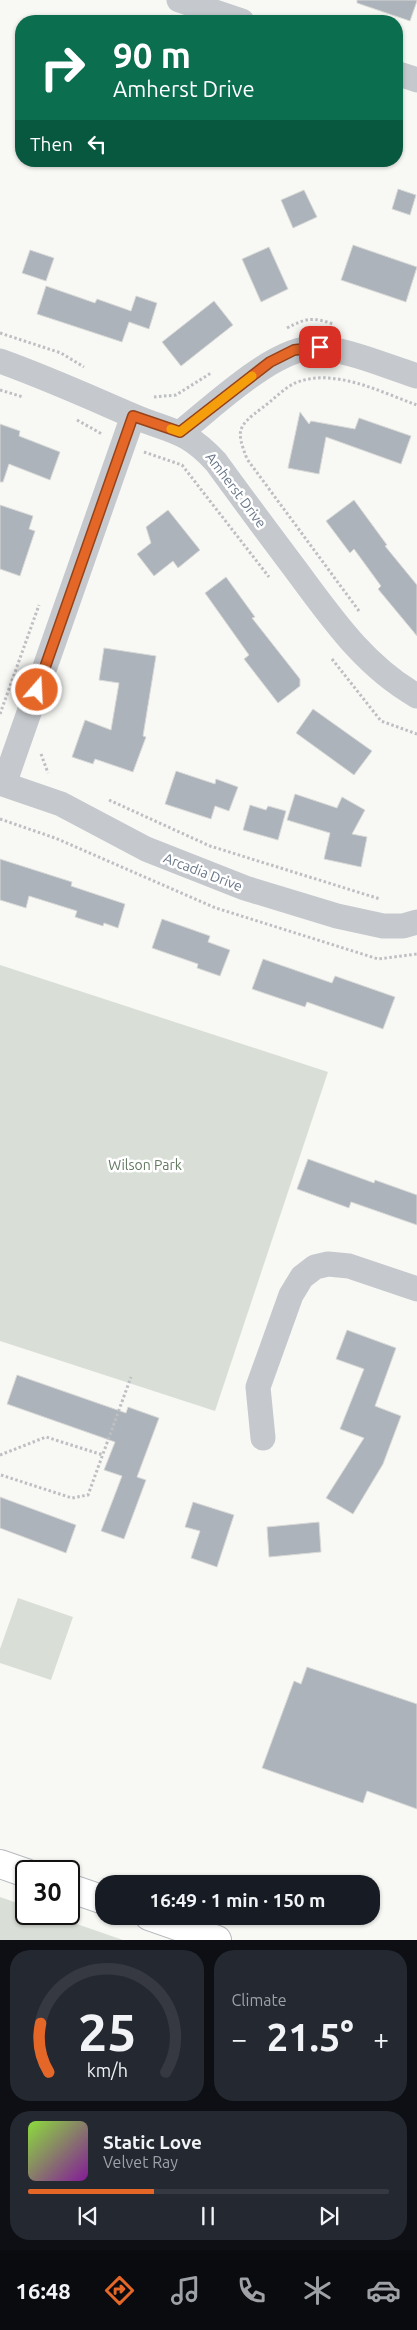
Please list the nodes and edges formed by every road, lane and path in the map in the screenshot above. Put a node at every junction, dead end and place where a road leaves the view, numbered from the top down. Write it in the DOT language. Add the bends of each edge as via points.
graph roads {
  1 [pos="178,0"];
  2 [pos="224,15"];
  3 [pos="403,75"];
  4 [pos="417,80"];
  5 [pos="337,325"];
  6 [pos="286,328"];
  7 [pos="0,333"];
  8 [pos="0,362"];
  9 [pos="218,369"];
  10 [pos="89,370"];
  11 [pos="417,376"];
  12 [pos="0,390"];
  13 [pos="147,394"];
  14 [pos="25,398"];
  15 [pos="417,405"];
  16 [pos="133,416"];
  17 [pos="76,419"];
  18 [pos="180,432"];
  19 [pos="123,446"];
  20 [pos="274,583"];
  21 [pos="362,614"];
  22 [pos="327,652"];
  23 [pos="417,696"];
  24 [pos="417,734"];
  25 [pos="44,747"];
  26 [pos="56,776"];
  27 [pos="2,783"];
  28 [pos="101,797"];
  29 [pos="384,900"];
  30 [pos="417,922"];
  31 [pos="417,1289"];
  32 [pos="131,1377"];
  33 [pos="263,1438"];
  34 [pos="0,1455"];
  35 [pos="102,1455"];
  36 [pos="0,1475"];
  37 [pos="0,1864"];
  38 [pos="15,1869"];
  39 [pos="80,1892"];
  40 [pos="95,1897"];
  41 [pos="175,1925"];
  42 [pos="217,1940"];
  1 -- 2 [label="street"];
  3 -- 4 [label="street"];
  5 -- 6 [label="path" via="319,319 303,319"];
  7 -- 10 [label="path" via="61,353"];
  8 -- 16 [label="street, Amherst Drive" via="50,379"];
  9 -- 13 [label="path" via="176,396 155,398"];
  11 -- 18 [label="street" via="320,347 294,350 270,362"];
  12 -- 14 [label="path"];
  15 -- 21 [label="path" via="343,380 323,377 294,383 244,422 239,438 247,459"];
  16 -- 18 [label="street, Amherst Drive"];
  16 -- 19 [label="street"];
  17 -- 19 [label="path"];
  18 -- 23 [label="street, Amherst Drive" via="199,444 216,462 345,635 368,660"];
  19 -- 20 [label="path" via="182,465"];
  19 -- 27 [label="street"];
  22 -- 24 [label="path" via="381,721"];
  25 -- 26 [label="path" via="40,756 46,772"];
  27 -- 30 [label="street, Arcadia Drive" via="61,804 146,849 245,888 337,916 383,926"];
  28 -- 29 [label="path" via="210,846"];
  31 -- 33 [label="street" via="349,1266 328,1264 315,1267 302,1277 291,1295 258,1387"];
  32 -- 35 [label="path"];
  34 -- 35 [label="path" via="46,1437"];
  35 -- 36 [label="path" via="88,1496 72,1498"];
  37 -- 38 [label="main road"];
  39 -- 40 [label="main road"];
  41 -- 42 [label="main road"];
}
